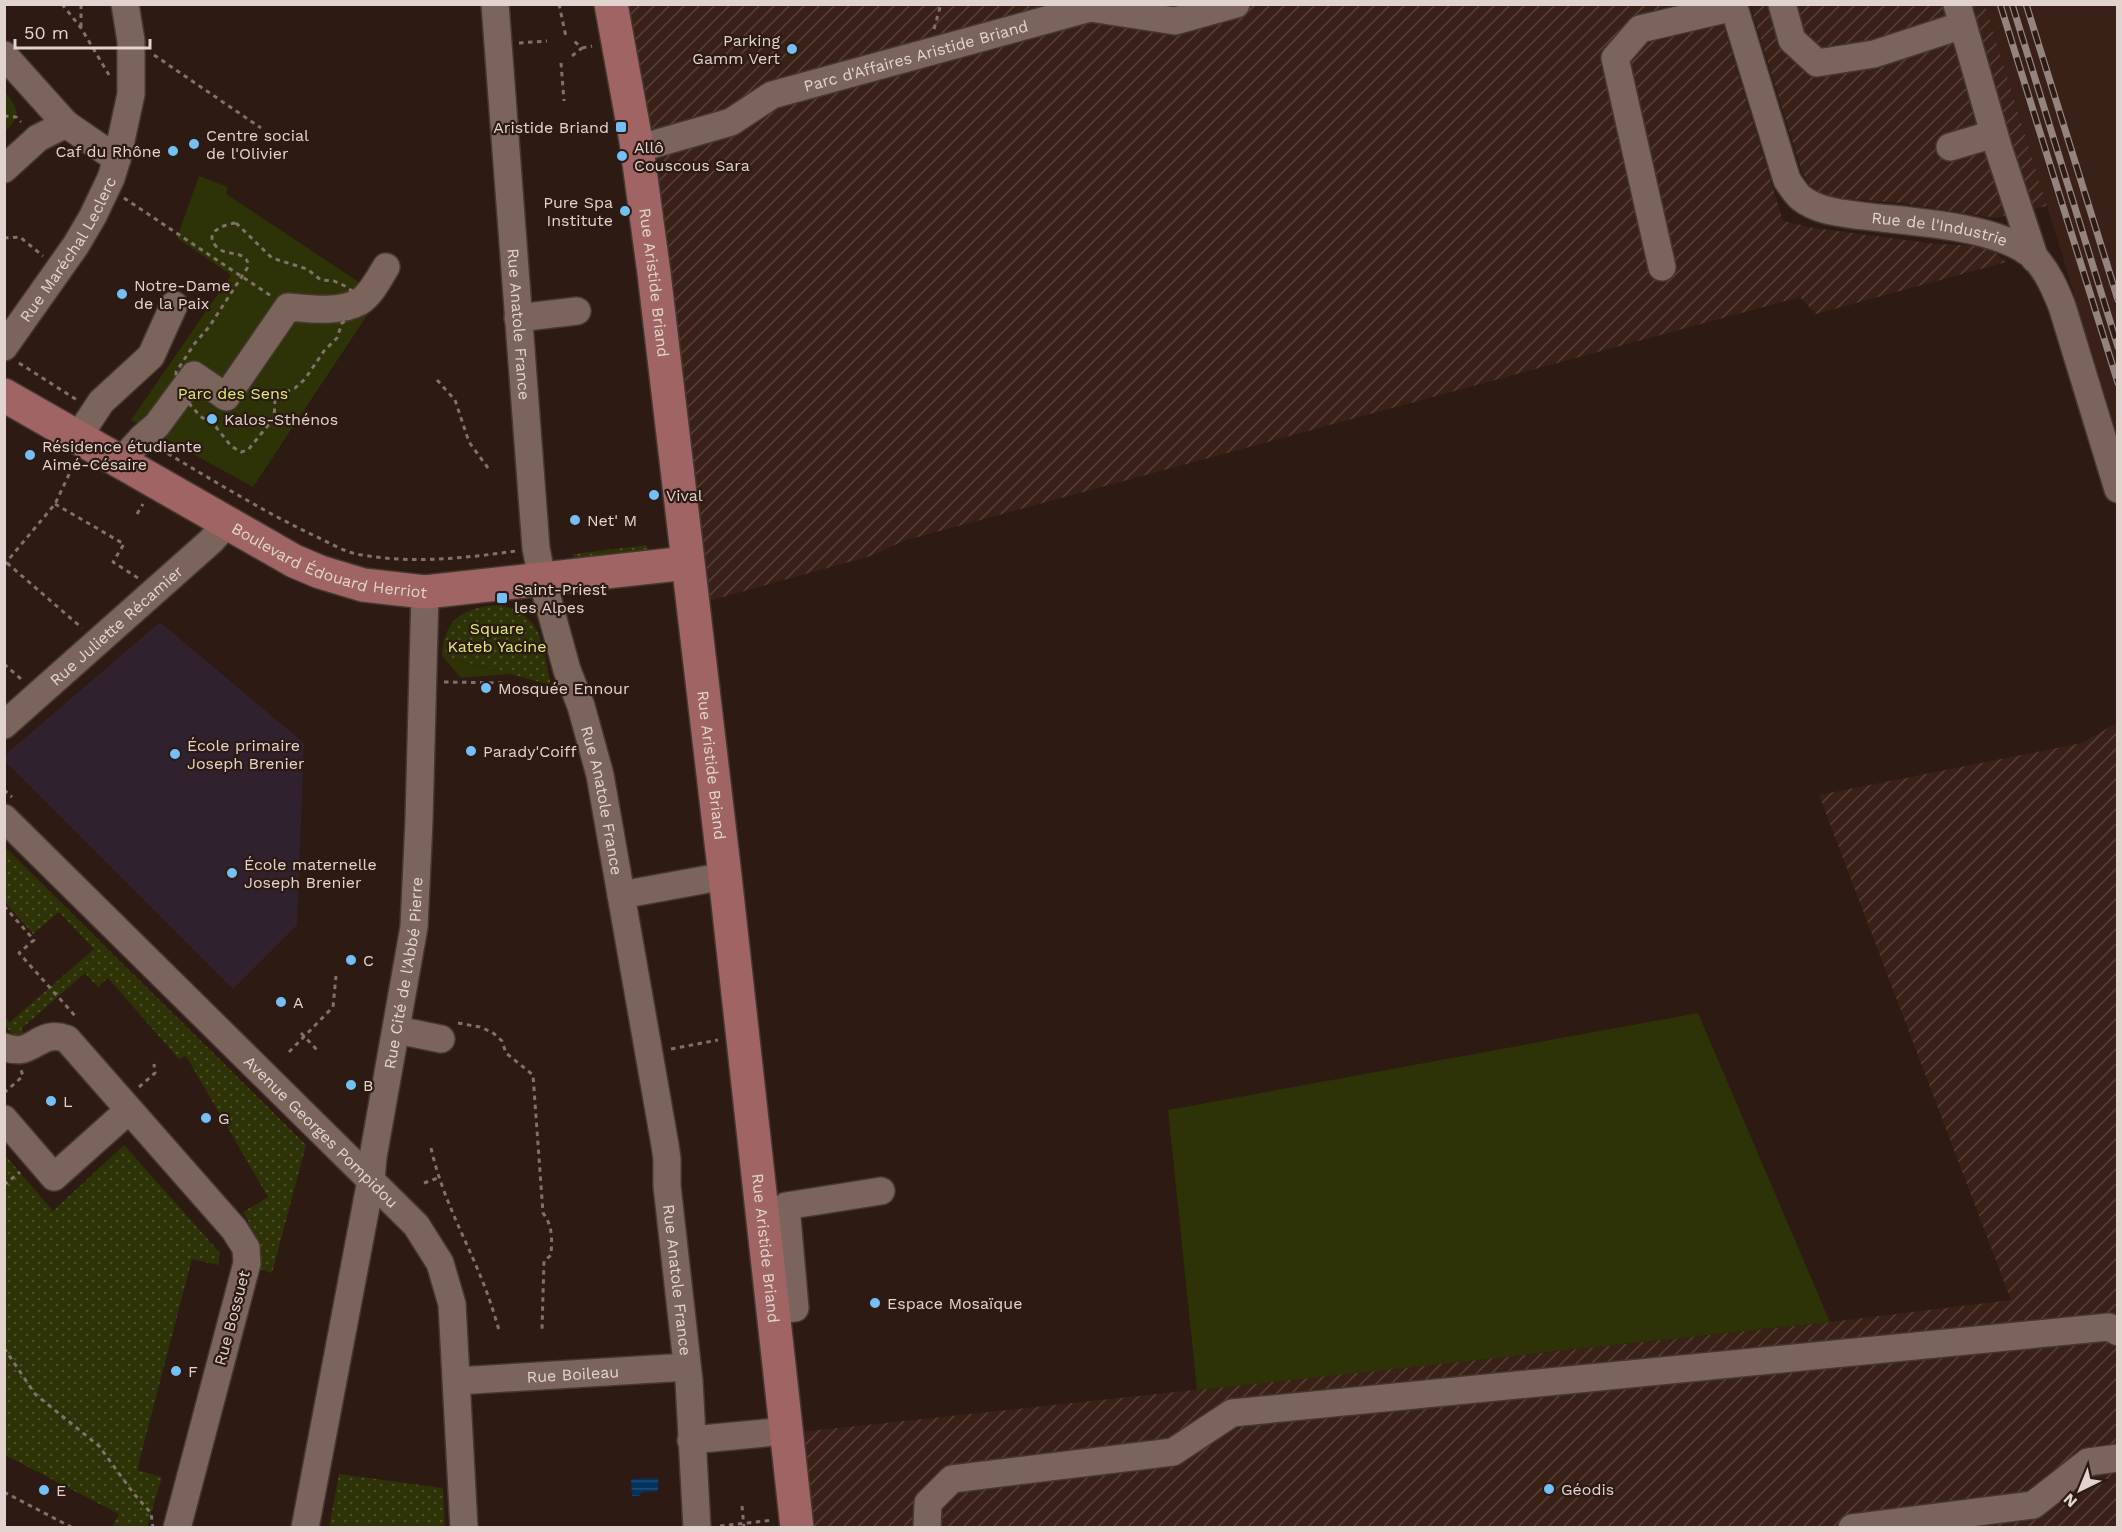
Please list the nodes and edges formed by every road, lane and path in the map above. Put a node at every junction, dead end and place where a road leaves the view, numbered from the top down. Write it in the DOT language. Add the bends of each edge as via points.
graph roads {
  1 [pos="62,4"];
  2 [pos="81,4"];
  3 [pos="125,4"];
  4 [pos="495,4"];
  5 [pos="559,4"];
  6 [pos="611,4"];
  7 [pos="1236,4"];
  8 [pos="1782,4"];
  9 [pos="1733,6"];
  10 [pos="1960,15"];
  11 [pos="81,28"];
  12 [pos="566,37"];
  13 [pos="574,40"];
  14 [pos="131,41"];
  15 [pos="547,41"];
  16 [pos="498,44"];
  17 [pos="590,47"];
  18 [pos="582,48"];
  19 [pos="4,55"];
  20 [pos="572,56"];
  21 [pos="561,63"];
  22 [pos="130,94"];
  23 [pos="564,101"];
  24 [pos="66,124"];
  25 [pos="261,128"];
  26 [pos="1994,134"];
  27 [pos="1950,147"];
  28 [pos="637,149"];
  29 [pos="117,159"];
  30 [pos="4,169"];
  31 [pos="107,189"];
  32 [pos="4,238"];
  33 [pos="2035,259"];
  34 [pos="386,267"];
  35 [pos="1662,267"];
  36 [pos="58,269"];
  37 [pos="174,305"];
  38 [pos="288,307"];
  39 [pos="578,311"];
  40 [pos="518,318"];
  41 [pos="9,353"];
  42 [pos="437,380"];
  43 [pos="4,395"];
  44 [pos="82,437"];
  45 [pos="140,442"];
  46 [pos="488,468"];
  47 [pos="2118,489"];
  48 [pos="144,503"];
  49 [pos="54,504"];
  50 [pos="137,514"];
  51 [pos="226,524"];
  52 [pos="125,536"];
  53 [pos="122,542"];
  54 [pos="687,563"];
  55 [pos="5,564"];
  56 [pos="539,564"];
  57 [pos="145,582"];
  58 [pos="425,592"];
  59 [pos="88,633"];
  60 [pos="4,664"];
  61 [pos="423,682"];
  62 [pos="508,683"];
  63 [pos="28,685"];
  64 [pos="4,724"];
  65 [pos="4,818"];
  66 [pos="725,876"];
  67 [pos="621,896"];
  68 [pos="336,976"];
  69 [pos="397,1030"];
  70 [pos="446,1031"];
  71 [pos="301,1033"];
  72 [pos="743,1035"];
  73 [pos="304,1037"];
  74 [pos="4,1047"];
  75 [pos="291,1050"];
  76 [pos="668,1050"];
  77 [pos="318,1051"];
  78 [pos="154,1064"];
  79 [pos="134,1099"];
  80 [pos="4,1119"];
  81 [pos="431,1148"];
  82 [pos="438,1178"];
  83 [pos="371,1180"];
  84 [pos="424,1183"];
  85 [pos="881,1191"];
  86 [pos="774,1310"];
  87 [pos="542,1329"];
  88 [pos="499,1330"];
  89 [pos="2118,1332"];
  90 [pos="4,1348"];
  91 [pos="687,1367"];
  92 [pos="457,1381"];
  93 [pos="786,1431"];
  94 [pos="691,1440"];
  95 [pos="2118,1458"];
  96 [pos="4,1492"];
  97 [pos="742,1506"];
  98 [pos="796,1522"];
  99 [pos="744,1525"];
  100 [pos="73,1527"];
  101 [pos="153,1527"];
  102 [pos="177,1527"];
  103 [pos="305,1527"];
  104 [pos="464,1527"];
  105 [pos="705,1527"];
  106 [pos="927,1527"];
  107 [pos="1852,1527"];
  1 -- 11 [label="path"];
  2 -- 11 [label="path"];
  3 -- 14 [label="street, Rue Maréchal Leclerc"];
  4 -- 16 [label="street, Rue Anatole France"];
  5 -- 12 [label="path"];
  6 -- 28 [label="main road, Rue Aristide Briand"];
  7 -- 28 [label="street, Parc d'Affaires Aristide Briand" via="1175,21 1090,8 772,95 731,122"];
  8 -- 10 [label="street" via="1792,40 1817,63 1874,54"];
  9 -- 33 [label="street, Rue de l'Industrie" via="1787,180 1801,198 1826,211 2002,237"];
  9 -- 35 [label="street" via="1640,29 1615,58"];
  10 -- 26 [label="street"];
  11 -- 22 [label="path" via="120,93"];
  13 -- 18 [label="path"];
  14 -- 22 [label="street, Rue Maréchal Leclerc"];
  14 -- 25 [label="path"];
  15 -- 16 [label="path"];
  16 -- 40 [label="street, Rue Anatole France"];
  17 -- 18 [label="path"];
  18 -- 20 [label="path"];
  19 -- 24 [label="street"];
  21 -- 23 [label="path"];
  22 -- 29 [label="street, Rue Maréchal Leclerc"];
  24 -- 29 [label="street"];
  24 -- 30 [label="street" via="38,138"];
  26 -- 27 [label="street"];
  26 -- 33 [label="street"];
  28 -- 54 [label="main road, Rue Aristide Briand"];
  29 -- 31 [label="street, Rue Maréchal Leclerc"];
  31 -- 36 [label="street, Rue Maréchal Leclerc"];
  31 -- 38 [label="path"];
  32 -- 36 [label="path" via="20,237"];
  33 -- 47 [label="street, Rue de l'Industrie" via="2062,306"];
  34 -- 38 [label="street" via="360,302 328,310"];
  36 -- 41 [label="street, Rue Maréchal Leclerc"];
  37 -- 44 [label="street" via="152,356 100,402"];
  38 -- 45 [label="street" via="226,397 194,375"];
  39 -- 40 [label="street"];
  40 -- 56 [label="street, Rue Anatole France"];
  41 -- 44 [label="path"];
  42 -- 46 [label="path" via="455,400 469,442"];
  43 -- 44 [label="main road, Boulevard Édouard Herriot"];
  44 -- 45 [label="main road, Boulevard Édouard Herriot"];
  44 -- 49 [label="path"];
  45 -- 51 [label="main road, Boulevard Édouard Herriot"];
  45 -- 56 [label="path" via="281,519 359,555"];
  48 -- 50 [label="path"];
  49 -- 53 [label="path"];
  49 -- 55 [label="path"];
  51 -- 58 [label="main road, Boulevard Édouard Herriot" via="320,572 363,585"];
  51 -- 64 [label="street, Rue Juliette Récamier"];
  52 -- 53 [label="path"];
  53 -- 57 [label="path" via="113,562"];
  54 -- 56 [label="main road, Boulevard Édouard Herriot"];
  54 -- 66 [label="main road, Rue Aristide Briand"];
  55 -- 59 [label="path"];
  56 -- 58 [label="main road, Boulevard Édouard Herriot"];
  56 -- 67 [label="street, Rue Anatole France" via="600,774"];
  58 -- 61 [label="street, Rue Cité de l'Abbé Pierre"];
  60 -- 63 [label="path"];
  61 -- 62 [label="path"];
  61 -- 69 [label="street, Rue Cité de l'Abbé Pierre" via="416,907"];
  65 -- 83 [label="street, Avenue Georges Pompidou"];
  66 -- 67 [label="street"];
  66 -- 72 [label="main road, Rue Aristide Briand"];
  67 -- 91 [label="street, Rue Anatole France" via="667,1159"];
  68 -- 73 [label="path" via="333,1007"];
  69 -- 70 [label="street"];
  69 -- 83 [label="street, Rue Cité de l'Abbé Pierre"];
  70 -- 87 [label="path" via="480,1027 492,1032 502,1041 506,1053 533,1075 543,1214 549,1221 552,1237 551,1255 544,1261"];
  71 -- 73 [label="path"];
  72 -- 76 [label="path"];
  72 -- 86 [label="main road, Rue Aristide Briand"];
  73 -- 75 [label="path"];
  73 -- 77 [label="path"];
  74 -- 79 [label="street, Rue Bossuet" via="15,1051 27,1049 47,1036 67,1039"];
  78 -- 79 [label="path" via="155,1073"];
  79 -- 80 [label="street" via="54,1177"];
  79 -- 102 [label="street, Rue Bossuet" via="246,1248 247,1263"];
  81 -- 82 [label="path"];
  82 -- 84 [label="path"];
  82 -- 88 [label="path"];
  83 -- 92 [label="street, Avenue Georges Pompidou" via="416,1225 440,1263 452,1304"];
  83 -- 103 [label="street, Rue Cité de l'Abbé Pierre"];
  85 -- 86 [label="street" via="786,1206 795,1308"];
  86 -- 93 [label="main road, Rue Aristide Briand"];
  89 -- 106 [label="street" via="2109,1327 2097,1328 1232,1413 1173,1452 952,1479 928,1503"];
  90 -- 101 [label="path" via="35,1394 99,1446 152,1513"];
  91 -- 92 [label="street, Rue Boileau"];
  91 -- 94 [label="street, Rue Anatole France"];
  92 -- 104 [label="street, Avenue Georges Pompidou"];
  93 -- 94 [label="street"];
  93 -- 98 [label="main road, Rue Aristide Briand"];
  94 -- 105 [label="street, Rue Anatole France"];
  95 -- 107 [label="street" via="2088,1462 2033,1505"];
  96 -- 100 [label="path"];
  97 -- 99 [label="path"];
  98 -- 99 [label="path"];
  99 -- 105 [label="path"];
}
